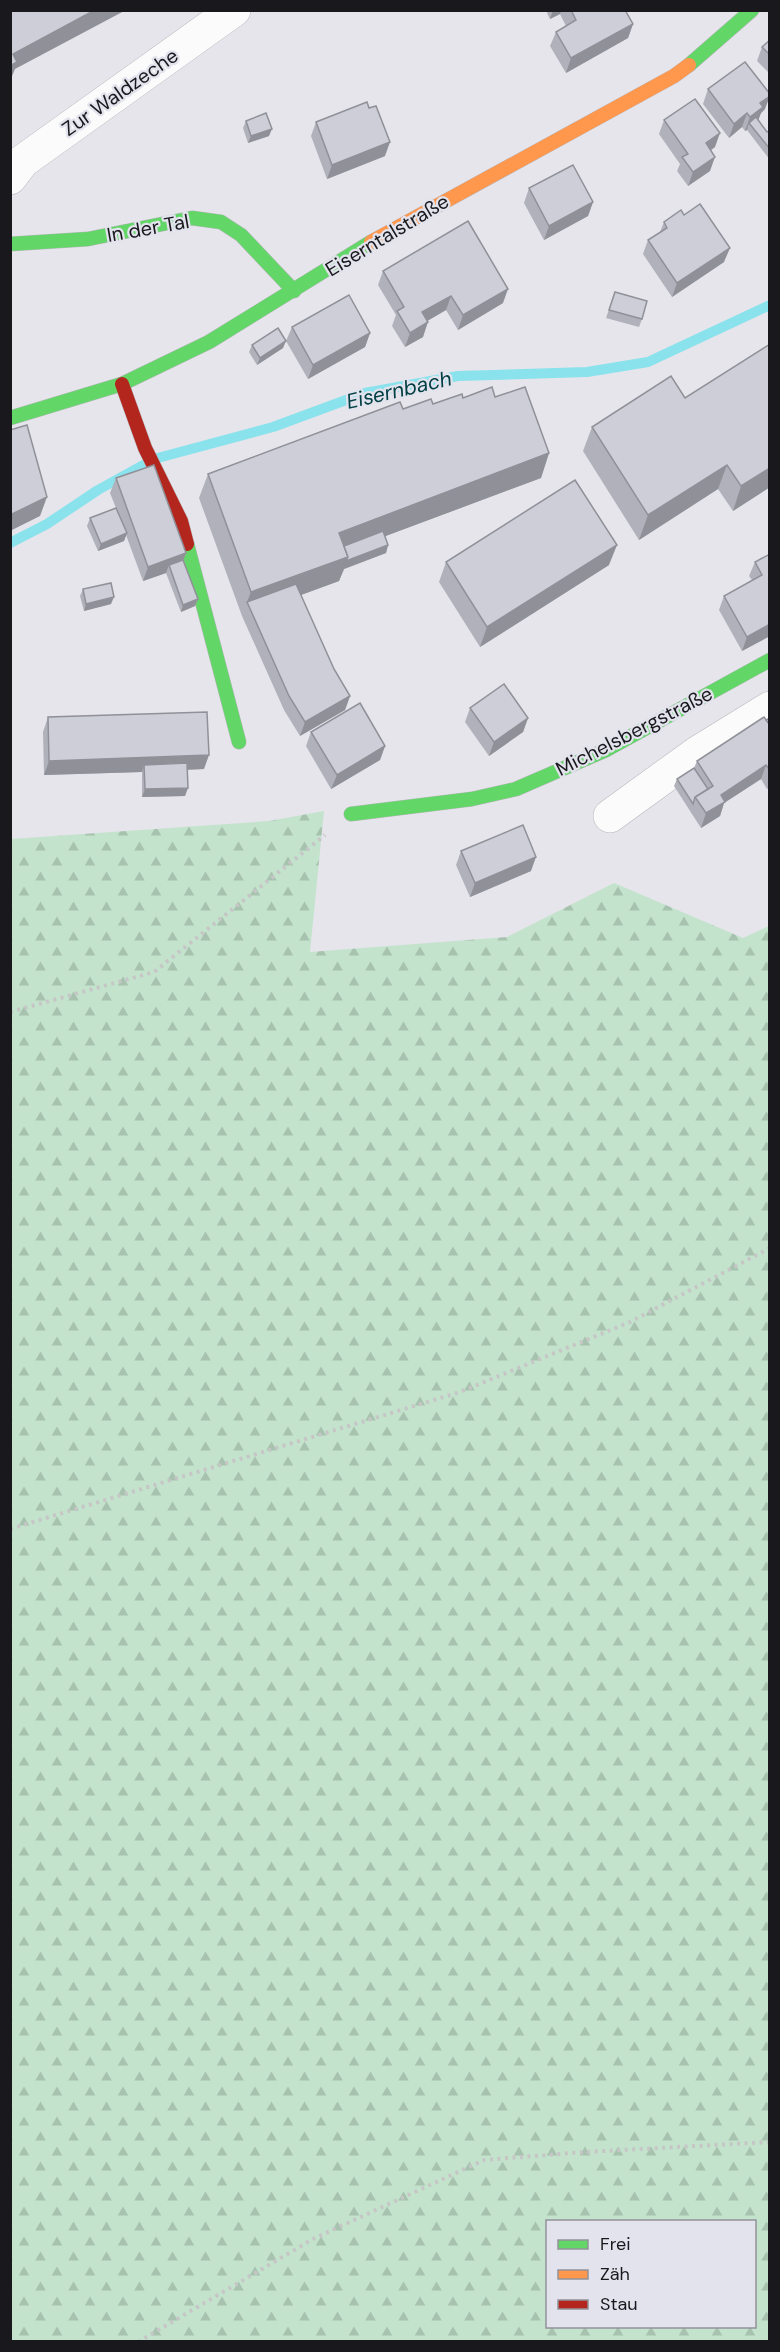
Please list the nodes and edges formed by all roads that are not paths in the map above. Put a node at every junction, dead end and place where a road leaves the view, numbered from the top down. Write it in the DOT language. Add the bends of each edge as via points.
graph roads {
  1 [pos="234,10"];
  2 [pos="745,13"];
  3 [pos="10,178"];
  4 [pos="10,244"];
  5 [pos="294,291"];
  6 [pos="122,384"];
  7 [pos="10,418"];
  8 [pos="770,660"];
  9 [pos="770,708"];
  10 [pos="239,742"];
  11 [pos="351,814"];
  12 [pos="610,816"];
  1 -- 3 [label="street, Zur Waldzeche" via="23,161"];
  2 -- 5 [label="street, Eiserntalstraße" via="699,58 674,76 391,230"];
  4 -- 5 [label="street, In der Tal" via="88,239 192,218 221,222 241,235"];
  5 -- 6 [label="street, Eiserntalstraße" via="209,342"];
  6 -- 7 [label="street, Eiserntalstraße"];
  6 -- 10 [label="street" via="145,448 180,521"];
  8 -- 11 [label="street, Michelsbergstraße" via="606,750 516,789 472,799"];
  9 -- 12 [label="street" via="697,753"];
}
